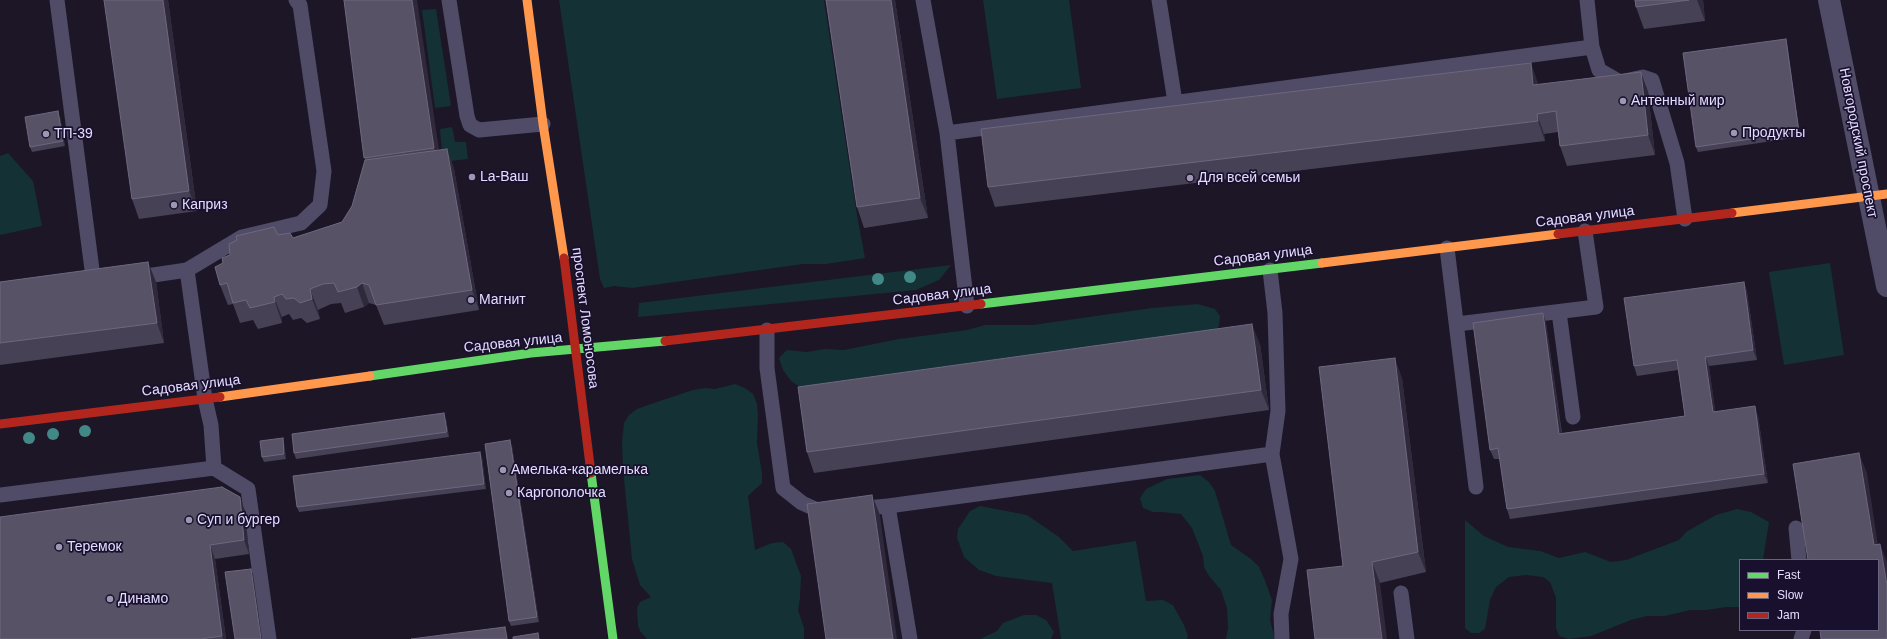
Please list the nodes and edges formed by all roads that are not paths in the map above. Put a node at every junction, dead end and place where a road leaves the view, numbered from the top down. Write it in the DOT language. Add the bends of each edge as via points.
graph roads {
  1 [pos="58,0"];
  2 [pos="296,0"];
  3 [pos="448,0"];
  4 [pos="527,0"];
  5 [pos="923,0"];
  6 [pos="1160,0"];
  7 [pos="1587,0"];
  8 [pos="1829,0"];
  9 [pos="1592,47"];
  10 [pos="1175,102"];
  11 [pos="543,124"];
  12 [pos="947,133"];
  13 [pos="1878,196"];
  14 [pos="1685,219"];
  15 [pos="1585,231"];
  16 [pos="1447,248"];
  17 [pos="187,270"];
  18 [pos="1270,270"];
  19 [pos="94,284"];
  20 [pos="78,286"];
  21 [pos="1887,286"];
  22 [pos="967,306"];
  23 [pos="1559,312"];
  24 [pos="1456,324"];
  25 [pos="767,330"];
  26 [pos="576,351"];
  27 [pos="205,399"];
  28 [pos="1573,417"];
  29 [pos="0,424"];
  30 [pos="1272,454"];
  31 [pos="214,468"];
  32 [pos="1476,487"];
  33 [pos="0,495"];
  34 [pos="888,506"];
  35 [pos="1796,528"];
  36 [pos="1800,559"];
  37 [pos="1401,593"];
  38 [pos="269,639"];
  39 [pos="613,639"];
  40 [pos="910,639"];
  41 [pos="1282,639"];
  42 [pos="1407,639"];
  1 -- 19 [label="lane"];
  2 -- 17 [label="lane" via="300,4 324,171 320,205 301,223 242,237"];
  3 -- 11 [label="lane" via="470,125 479,130"];
  4 -- 11 [label="street, проспект Ломоносова"];
  5 -- 12 [label="lane"];
  6 -- 10 [label="lane"];
  7 -- 9 [label="lane"];
  8 -- 13 [label="street, Новгородский проспект"];
  9 -- 10 [label="lane"];
  9 -- 14 [label="lane" via="1599,70 1620,82 1643,77 1652,80 1677,163"];
  10 -- 12 [label="lane"];
  11 -- 26 [label="street, проспект Ломоносова"];
  12 -- 22 [label="lane"];
  13 -- 14 [label="street, Садовая улица"];
  13 -- 21 [label="street, Новгородский проспект"];
  14 -- 15 [label="street, Садовая улица"];
  15 -- 16 [label="street, Садовая улица"];
  15 -- 23 [label="lane" via="1596,307"];
  16 -- 18 [label="street, Садовая улица"];
  16 -- 24 [label="lane"];
  17 -- 19 [label="lane"];
  17 -- 27 [label="lane"];
  18 -- 22 [label="street, Садовая улица"];
  18 -- 30 [label="lane" via="1275,313 1278,411"];
  19 -- 20 [label="lane"];
  22 -- 25 [label="street, Садовая улица"];
  23 -- 24 [label="lane"];
  23 -- 28 [label="lane"];
  24 -- 32 [label="lane"];
  25 -- 26 [label="street, Садовая улица"];
  25 -- 34 [label="lane" via="767,368 783,488 802,503 822,512"];
  26 -- 27 [label="street, Садовая улица" via="531,353"];
  26 -- 39 [label="street, проспект Ломоносова"];
  27 -- 29 [label="street, Садовая улица"];
  27 -- 31 [label="lane" via="211,425"];
  30 -- 34 [label="lane"];
  30 -- 41 [label="lane" via="1291,559 1281,614"];
  31 -- 33 [label="lane"];
  31 -- 38 [label="lane" via="248,488"];
  34 -- 40 [label="lane"];
  35 -- 36 [label="lane"];
  37 -- 42 [label="lane"];
}
